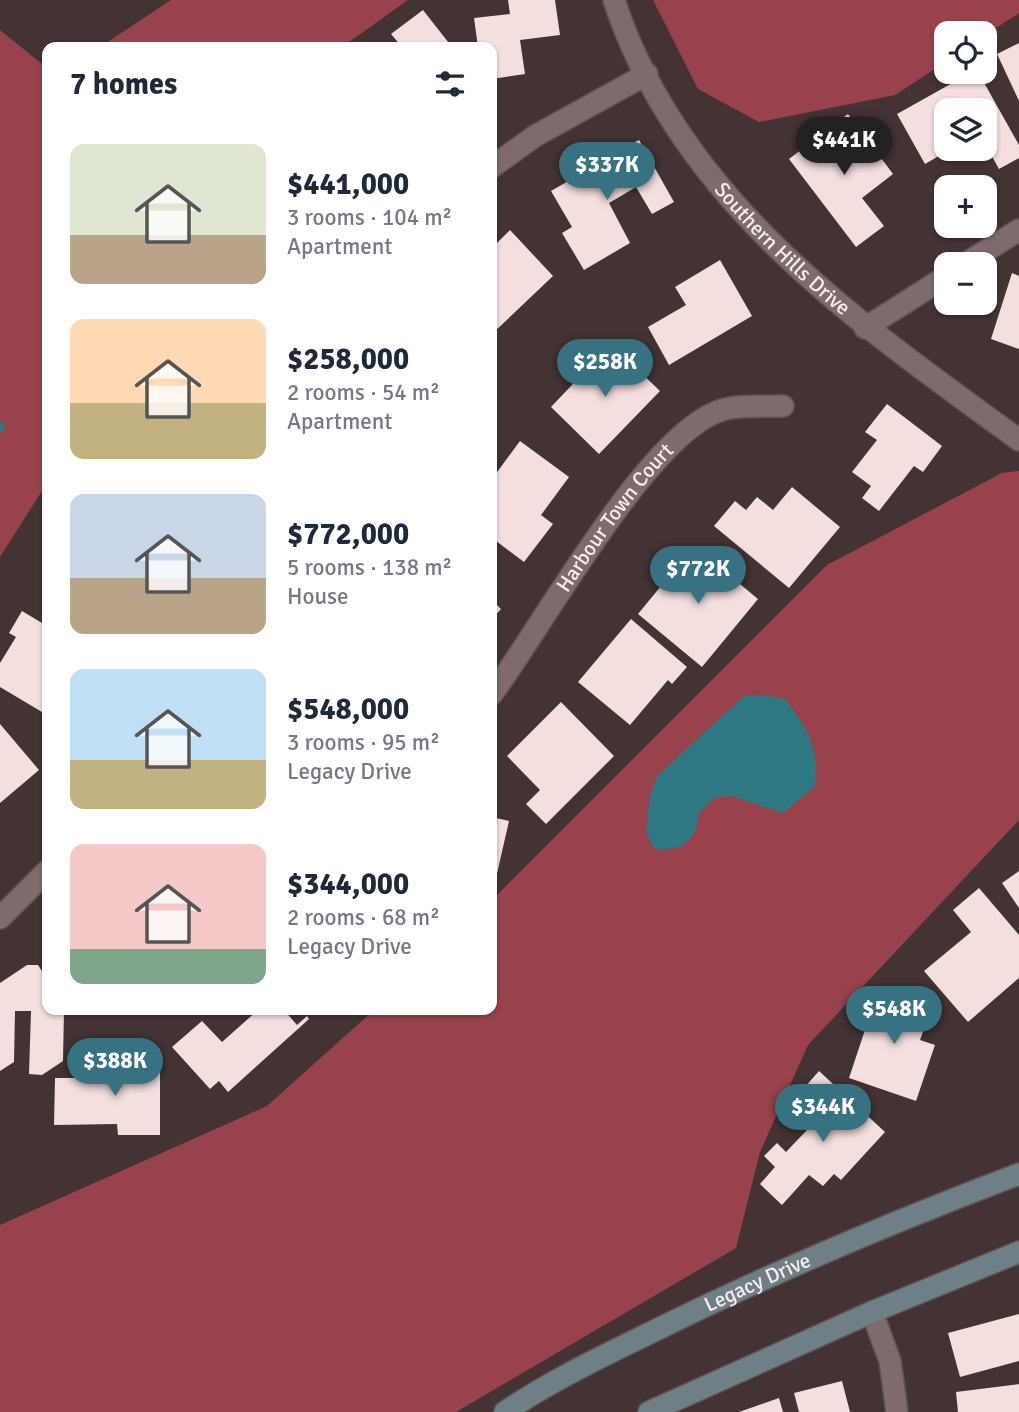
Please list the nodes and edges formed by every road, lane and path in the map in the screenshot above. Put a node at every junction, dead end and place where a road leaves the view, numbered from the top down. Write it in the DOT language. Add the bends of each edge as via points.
graph roads {
  1 [pos="614,0"];
  2 [pos="647,74"];
  3 [pos="497,163"];
  4 [pos="1019,230"];
  5 [pos="984,252"];
  6 [pos="934,284"];
  7 [pos="865,328"];
  8 [pos="783,406"];
  9 [pos="1019,440"];
  10 [pos="497,687"];
  11 [pos="42,882"];
  12 [pos="0,918"];
  13 [pos="1019,1174"];
  14 [pos="1019,1252"];
  15 [pos="872,1312"];
  16 [pos="505,1412"];
  17 [pos="649,1412"];
  18 [pos="897,1412"];
  1 -- 2 [label="street, Southern Hills Drive"];
  2 -- 3 [label="street" via="535,136"];
  2 -- 7 [label="street, Southern Hills Drive" via="669,116 742,215"];
  4 -- 5 [label="street"];
  6 -- 7 [label="street"];
  7 -- 9 [label="street, Southern Hills Drive"];
  8 -- 10 [label="street, Harbour Town Court" via="720,410 673,442 624,500"];
  11 -- 12 [label="street"];
  13 -- 16 [label="main road, Legacy Drive" via="767,1277 542,1387"];
  14 -- 15 [label="main road"];
  15 -- 17 [label="main road"];
  15 -- 18 [label="street" via="890,1361"];
}
